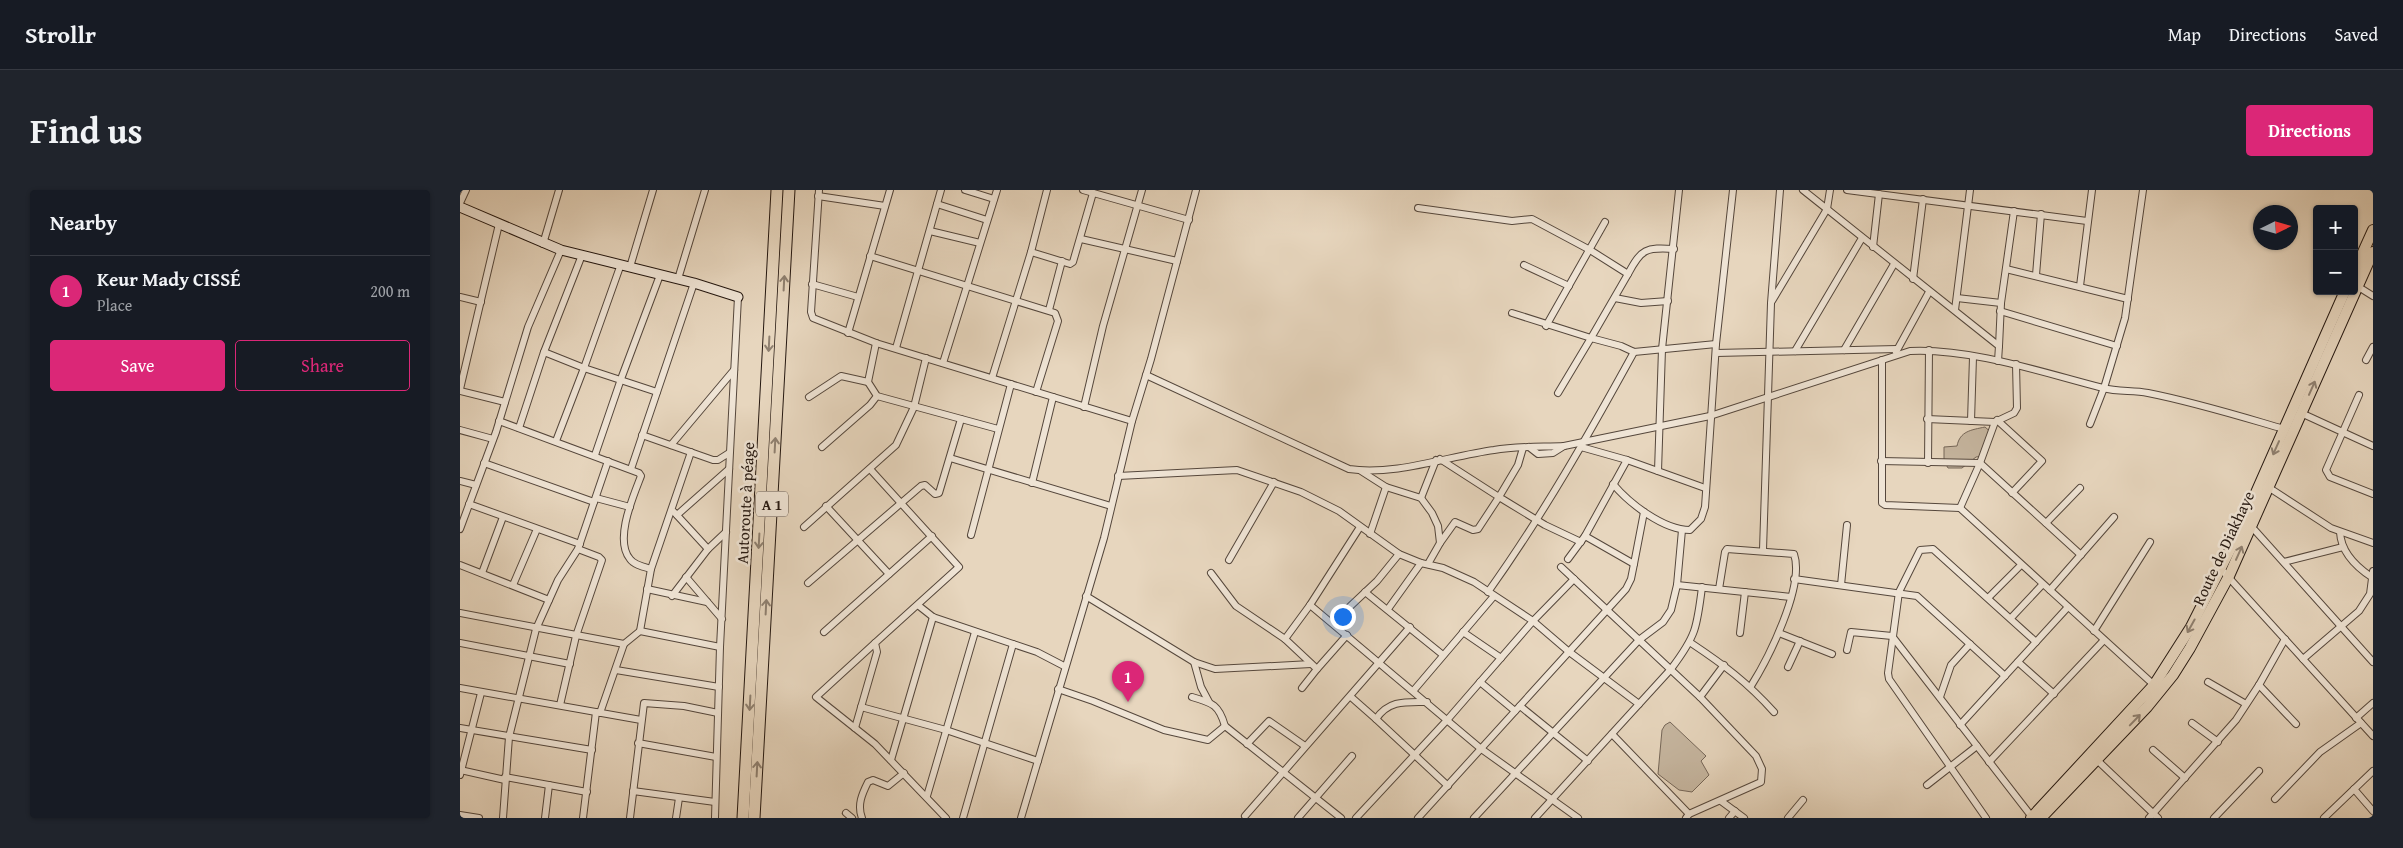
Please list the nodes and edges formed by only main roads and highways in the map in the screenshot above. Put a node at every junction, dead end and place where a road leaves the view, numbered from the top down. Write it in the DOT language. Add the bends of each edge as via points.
graph roads {
  1 [pos="777,190"];
  2 [pos="789,190"];
  3 [pos="2373,230"];
  4 [pos="2373,252"];
  5 [pos="2358,263"];
  6 [pos="2343,295"];
  7 [pos="2225,572"];
  8 [pos="743,818"];
  9 [pos="754,818"];
  10 [pos="2034,818"];
  1 -- 8 [label="highway, Autoroute à péage / A 1, one-way"];
  9 -- 2 [label="highway, A 1, one-way"];
  3 -- 5 [label="main road"];
  7 -- 4 [label="main road, Route de Diakhaye, one-way" via="2251,526"];
  6 -- 7 [label="main road, Route de Diakhaye, one-way"];
  7 -- 10 [label="main road, Route de Diakhaye, one-way" via="2154,685"];
  10 -- 7 [label="main road, Route de Diakhaye, one-way" via="2097,760 2173,675"];
}
